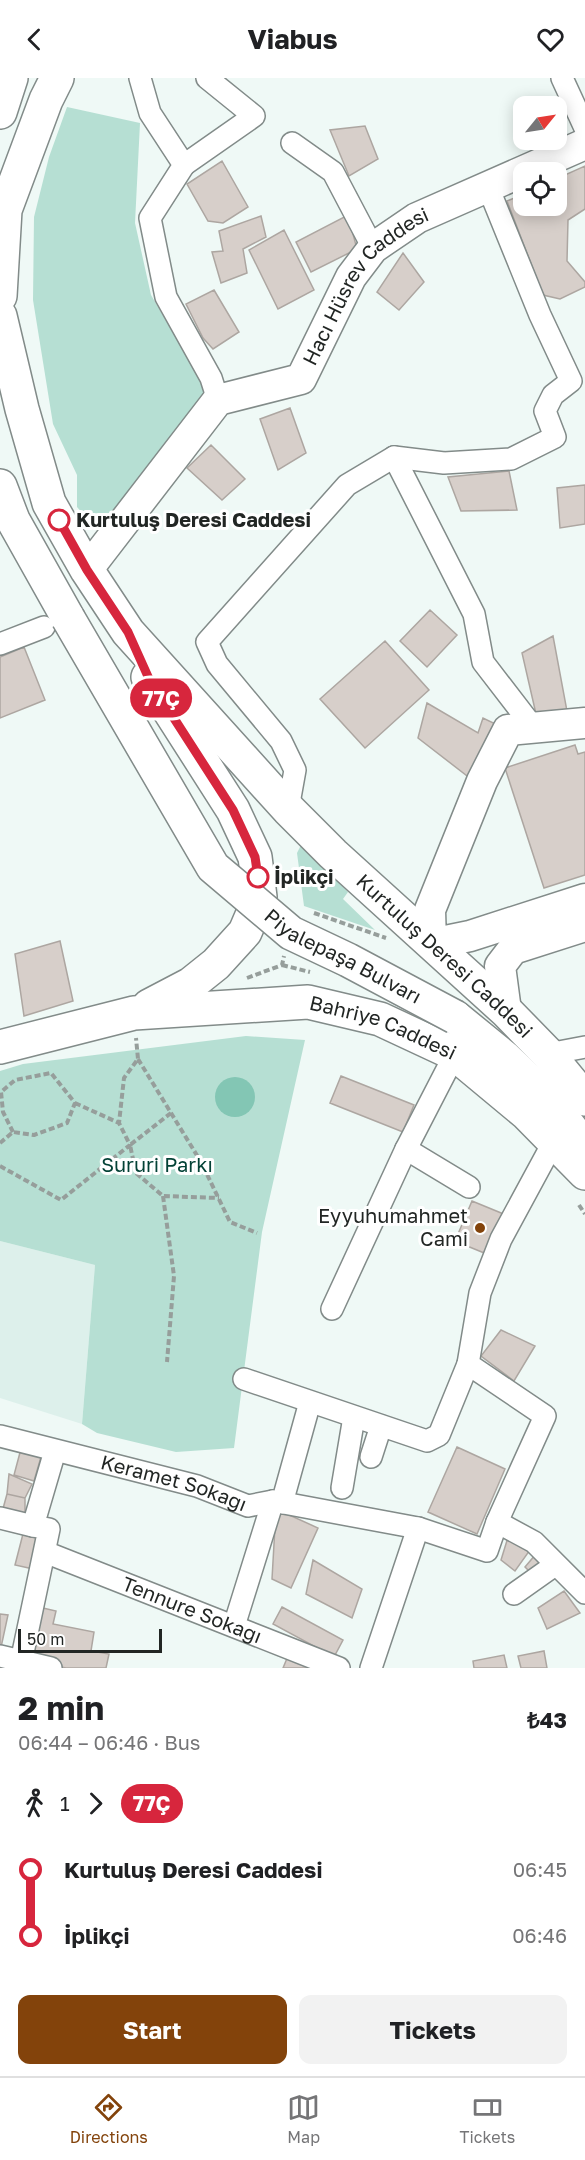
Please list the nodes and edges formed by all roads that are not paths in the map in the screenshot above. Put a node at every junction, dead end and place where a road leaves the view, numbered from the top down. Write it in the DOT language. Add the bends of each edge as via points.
graph roads {
  1 [pos="11,78"];
  2 [pos="72,78"];
  3 [pos="140,78"];
  4 [pos="207,78"];
  5 [pos="562,78"];
  6 [pos="52,89"];
  7 [pos="0,112"];
  8 [pos="585,128"];
  9 [pos="292,143"];
  10 [pos="585,144"];
  11 [pos="184,165"];
  12 [pos="488,187"];
  13 [pos="373,249"];
  14 [pos="0,296"];
  15 [pos="0,316"];
  16 [pos="218,400"];
  17 [pos="394,457"];
  18 [pos="0,486"];
  19 [pos="87,570"];
  20 [pos="56,623"];
  21 [pos="128,632"];
  22 [pos="0,644"];
  23 [pos="585,723"];
  24 [pos="533,728"];
  25 [pos="288,809"];
  26 [pos="585,899"];
  27 [pos="585,926"];
  28 [pos="505,938"];
  29 [pos="431,945"];
  30 [pos="506,1011"];
  31 [pos="134,1013"];
  32 [pos="455,1017"];
  33 [pos="0,1047"];
  34 [pos="585,1047"];
  35 [pos="455,1054"];
  36 [pos="548,1054"];
  37 [pos="585,1099"];
  38 [pos="569,1144"];
  39 [pos="406,1149"];
  40 [pos="585,1173"];
  41 [pos="469,1186"];
  42 [pos="332,1309"];
  43 [pos="468,1364"];
  44 [pos="244,1379"];
  45 [pos="310,1402"];
  46 [pos="354,1417"];
  47 [pos="381,1426"];
  48 [pos="0,1436"];
  49 [pos="55,1451"];
  50 [pos="371,1457"];
  51 [pos="342,1488"];
  52 [pos="278,1502"];
  53 [pos="0,1518"];
  54 [pos="497,1522"];
  55 [pos="33,1526"];
  56 [pos="418,1528"];
  57 [pos="45,1552"];
  58 [pos="556,1566"];
  59 [pos="585,1593"];
  60 [pos="514,1594"];
  61 [pos="234,1626"];
  62 [pos="0,1656"];
  63 [pos="21,1662"];
  64 [pos="51,1668"];
  65 [pos="339,1668"];
  66 [pos="371,1668"];
  1 -- 7 [label="main road"];
  2 -- 6 [label="street"];
  3 -- 11 [label="street" via="150,113"];
  4 -- 11 [label="street" via="254,116"];
  5 -- 8 [label="street"];
  6 -- 14 [label="main road" via="5,210"];
  9 -- 13 [label="street" via="333,172"];
  10 -- 12 [label="street, Hacı Hüsrev Caddesi"];
  11 -- 16 [label="street" via="150,218 166,297 211,378"];
  12 -- 13 [label="street, Hacı Hüsrev Caddesi" via="417,218"];
  12 -- 17 [label="street" via="571,381 553,395 545,411 555,437 511,459 444,463"];
  13 -- 16 [label="street, Hacı Hüsrev Caddesi" via="351,277 301,379"];
  15 -- 19 [label="main road" via="49,503"];
  16 -- 19 [label="street"];
  17 -- 24 [label="street" via="474,614 483,662"];
  17 -- 25 [label="street" via="347,485 207,642 217,664 281,741 295,771"];
  18 -- 20 [label="main road, Piyalepaşa Bulvarı"];
  19 -- 21 [label="main road"];
  20 -- 22 [label="street"];
  20 -- 32 [label="main road, Piyalepaşa Bulvarı, bridge" via="213,867 291,933"];
  21 -- 25 [label="main road, Kurtuluş Deresi Caddesi"];
  21 -- 31 [label="main road, Bahriye Caddesi" via="150,681 233,810 255,857 260,897 245,933 216,964 191,984"];
  23 -- 24 [label="street"];
  24 -- 29 [label="street" via="508,730 482,782 430,910"];
  25 -- 29 [label="main road, Kurtuluş Deresi Caddesi"];
  26 -- 28 [label="street"];
  27 -- 28 [label="street"];
  28 -- 29 [label="street"];
  28 -- 30 [label="street" via="500,966"];
  29 -- 30 [label="main road, Kurtuluş Deresi Caddesi"];
  30 -- 36 [label="main road, Kurtuluş Deresi Caddesi"];
  31 -- 33 [label="main road, Bahriye Caddesi"];
  31 -- 35 [label="main road, Bahriye Caddesi" via="308,1002 380,1019"];
  32 -- 38 [label="main road, Kurtuluş Deresi Caddesi" via="548,1099"];
  34 -- 36 [label="street"];
  35 -- 38 [label="main road, Bahriye Caddesi"];
  35 -- 39 [label="street"];
  36 -- 37 [label="main road, Kurtuluş Deresi Caddesi"];
  38 -- 40 [label="main road, Bahriye Caddesi"];
  38 -- 43 [label="street" via="501,1239 480,1293"];
  39 -- 41 [label="street"];
  39 -- 42 [label="street"];
  43 -- 47 [label="street" via="439,1436 427,1441"];
  43 -- 54 [label="street" via="545,1416"];
  44 -- 45 [label="street"];
  45 -- 46 [label="street"];
  45 -- 52 [label="street"];
  46 -- 47 [label="street"];
  46 -- 51 [label="street"];
  47 -- 50 [label="street"];
  48 -- 49 [label="street, Keramet Sokağı"];
  49 -- 52 [label="street, Keramet Sokağı" via="197,1486 248,1506"];
  49 -- 55 [label="street"];
  52 -- 56 [label="street, Keramet Sokağı"];
  52 -- 61 [label="street"];
  53 -- 55 [label="street"];
  54 -- 56 [label="street, Keramet Sokağı" via="487,1551"];
  54 -- 58 [label="street" via="534,1542"];
  55 -- 57 [label="street" via="49,1529"];
  56 -- 66 [label="street"];
  57 -- 61 [label="street, Tennure Sokağı"];
  57 -- 63 [label="street"];
  58 -- 59 [label="street"];
  58 -- 60 [label="street"];
  61 -- 65 [label="street, Tennure Sokağı"];
  62 -- 63 [label="street"];
  63 -- 64 [label="street"];
}
